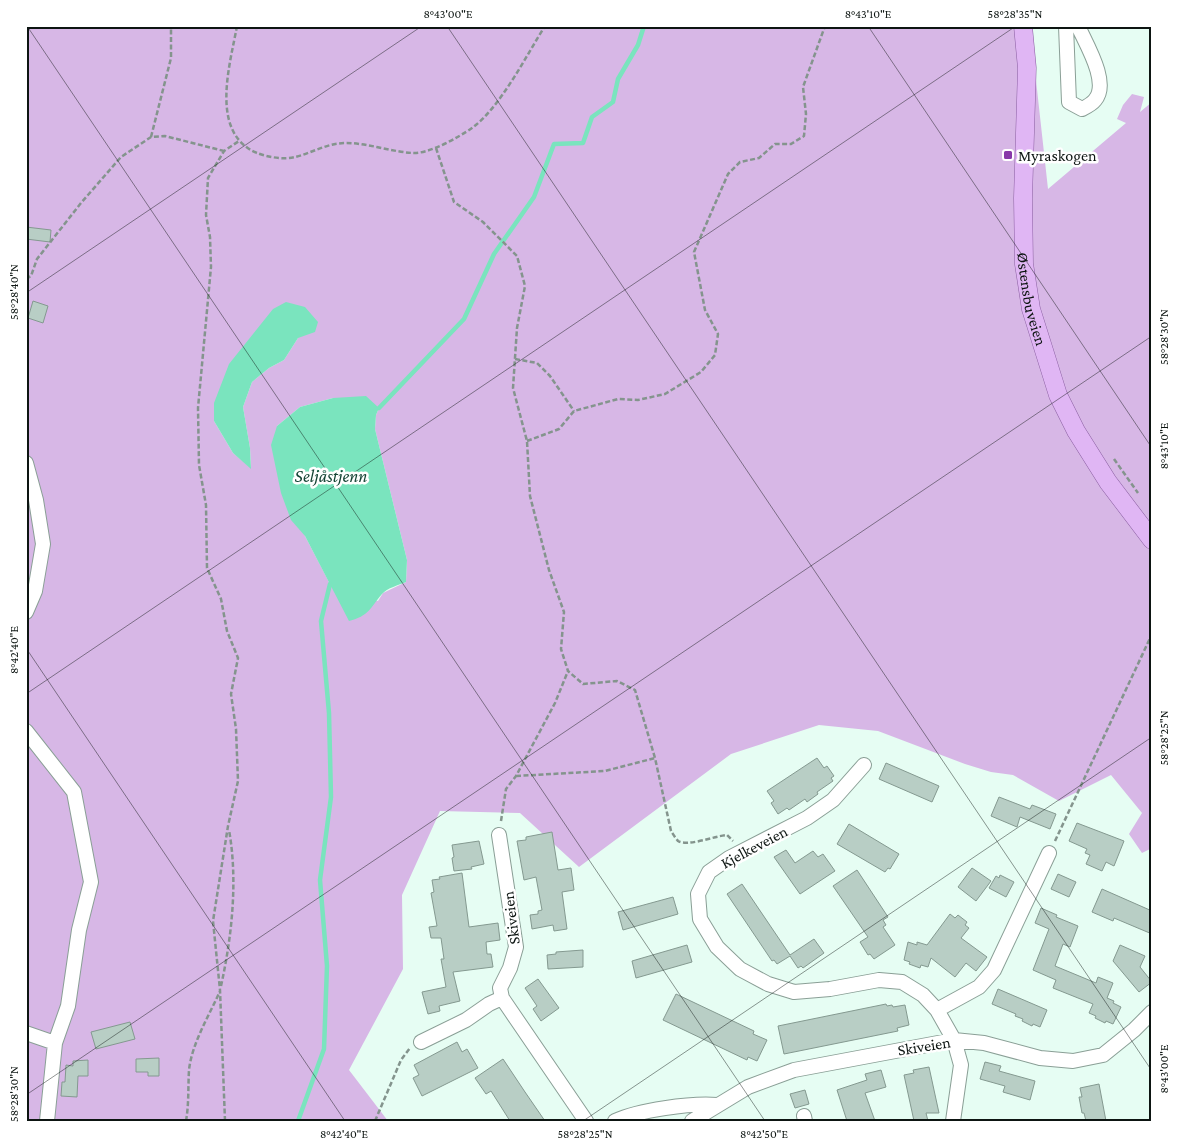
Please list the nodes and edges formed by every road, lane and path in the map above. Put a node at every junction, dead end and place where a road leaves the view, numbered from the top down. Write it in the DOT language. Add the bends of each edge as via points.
graph roads {
  1 [pos="171,26"];
  2 [pos="237,26"];
  3 [pos="544,26"];
  4 [pos="825,26"];
  5 [pos="1022,26"];
  6 [pos="1066,26"];
  7 [pos="1078,26"];
  8 [pos="150,137"];
  9 [pos="239,141"];
  10 [pos="436,148"];
  11 [pos="224,151"];
  12 [pos="26,279"];
  13 [pos="515,359"];
  14 [pos="574,410"];
  15 [pos="527,441"];
  16 [pos="1109,453"];
  17 [pos="26,464"];
  18 [pos="1141,498"];
  19 [pos="1152,540"];
  20 [pos="26,612"];
  21 [pos="1152,634"];
  22 [pos="568,671"];
  23 [pos="26,730"];
  24 [pos="655,758"];
  25 [pos="864,765"];
  26 [pos="516,776"];
  27 [pos="228,826"];
  28 [pos="499,835"];
  29 [pos="741,852"];
  30 [pos="1049,853"];
  31 [pos="220,990"];
  32 [pos="502,998"];
  33 [pos="937,1010"];
  34 [pos="1152,1012"];
  35 [pos="26,1033"];
  36 [pos="954,1040"];
  37 [pos="421,1042"];
  38 [pos="56,1043"];
  39 [pos="718,1105"];
  40 [pos="47,1121"];
  41 [pos="186,1121"];
  42 [pos="226,1121"];
  43 [pos="375,1121"];
  44 [pos="586,1121"];
  45 [pos="615,1121"];
  46 [pos="692,1121"];
  47 [pos="953,1121"];
  1 -- 8 [label="path" via="171,58"];
  2 -- 9 [label="path" via="226,112"];
  3 -- 10 [label="path" via="490,112 472,128"];
  4 -- 14 [label="path" via="803,87 804,136 791,144 774,144 759,158 740,162 728,174 694,252 705,310 718,334 715,355 701,372 665,394 638,400 618,399"];
  5 -- 19 [label="main road, Østensbuveien" via="1028,68 1024,264 1031,309 1058,394 1076,431 1108,482"];
  6 -- 7 [label="street" via="1070,102 1082,110 1095,101 1100,89 1098,71"];
  8 -- 11 [label="path" via="165,136"];
  8 -- 12 [label="path" via="121,157 80,202"];
  9 -- 10 [label="path" via="249,150 265,156 294,158 324,146 346,143 414,154"];
  9 -- 11 [label="path"];
  10 -- 13 [label="path" via="454,202 483,222 517,256 525,286"];
  11 -- 27 [label="path" via="208,178 206,215 211,266 198,408 199,464 206,505 207,568 221,599 227,631 238,658 231,694 238,780"];
  13 -- 14 [label="path" via="537,363"];
  13 -- 15 [label="path" via="513,388"];
  14 -- 15 [label="path" via="559,429"];
  15 -- 22 [label="path" via="530,496 549,570 564,612 561,650"];
  16 -- 18 [label="path"];
  17 -- 20 [label="street" via="44,544 35,591"];
  21 -- 30 [label="path"];
  22 -- 24 [label="path" via="583,684 617,680 635,690"];
  22 -- 26 [label="path" via="555,703"];
  23 -- 38 [label="street" via="74,792 91,882 79,930 68,1006"];
  24 -- 26 [label="path" via="605,771"];
  24 -- 29 [label="path" via="671,831 678,841 690,844 727,835"];
  25 -- 29 [label="street, Kjelkeveien" via="833,800 807,818"];
  26 -- 28 [label="path" via="506,789"];
  27 -- 31 [label="path" via="213,921"];
  27 -- 31 [label="path" via="234,856 234,891 228,956"];
  28 -- 32 [label="street, Skiveien" via="516,947 500,988"];
  29 -- 33 [label="street, Kjelkeveien" via="709,872 698,894 700,919 716,947 740,969 768,984 794,992 830,990 879,980 902,982 923,995"];
  30 -- 33 [label="street" via="994,970 979,987"];
  31 -- 41 [label="path" via="193,1050"];
  31 -- 42 [label="path"];
  32 -- 37 [label="street"];
  32 -- 44 [label="street"];
  33 -- 36 [label="street, Kjelkeveien"];
  34 -- 36 [label="street, Skiveien" via="1102,1055 1073,1061 1040,1058 984,1043"];
  35 -- 38 [label="street"];
  36 -- 39 [label="street, Skiveien" via="794,1070 748,1087"];
  36 -- 47 [label="street, Kjelkeveien" via="961,1065"];
  37 -- 43 [label="path" via="410,1048 401,1060"];
  38 -- 40 [label="street"];
  39 -- 45 [label="street" via="668,1108 627,1115"];
  39 -- 46 [label="street, Skiveien"];
}
